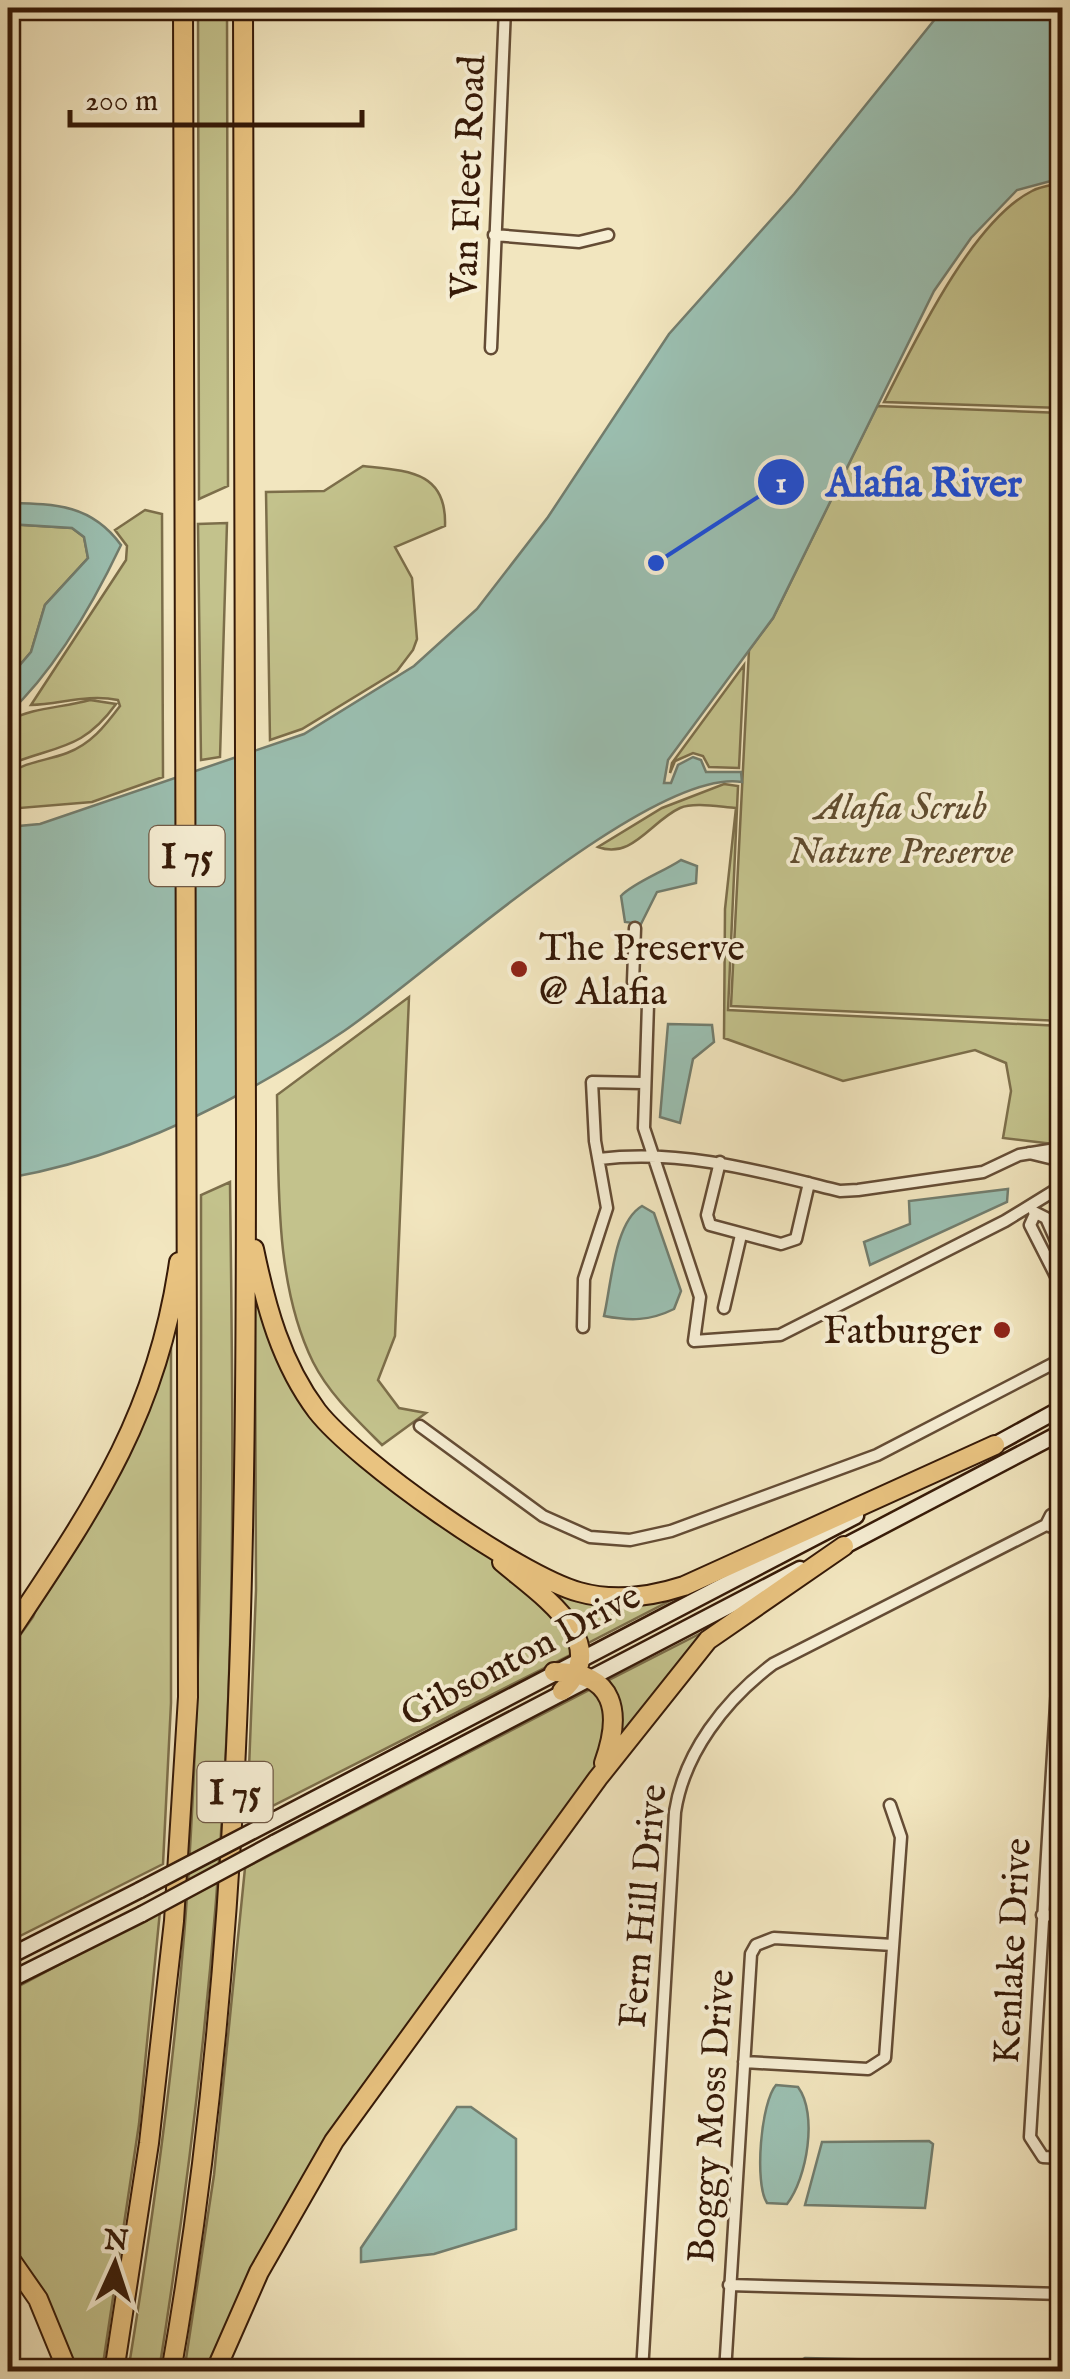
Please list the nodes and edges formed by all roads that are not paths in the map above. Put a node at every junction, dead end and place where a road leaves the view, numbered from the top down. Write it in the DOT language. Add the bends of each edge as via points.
graph roads {
  1 [pos="183,8"];
  2 [pos="244,8"];
  3 [pos="505,8"];
  4 [pos="494,235"];
  5 [pos="608,235"];
  6 [pos="490,348"];
  7 [pos="635,928"];
  8 [pos="643,1083"];
  9 [pos="1062,1148"];
  10 [pos="650,1153"];
  11 [pos="1028,1153"];
  12 [pos="600,1159"];
  13 [pos="1062,1161"];
  14 [pos="720,1162"];
  15 [pos="809,1183"];
  16 [pos="1062,1186"];
  17 [pos="246,1209"];
  18 [pos="187,1211"];
  19 [pos="1033,1211"];
  20 [pos="741,1235"];
  21 [pos="1062,1254"];
  22 [pos="1062,1288"];
  23 [pos="724,1308"];
  24 [pos="583,1327"];
  25 [pos="1062,1359"];
  26 [pos="1062,1408"];
  27 [pos="420,1426"];
  28 [pos="1062,1432"];
  29 [pos="995,1445"];
  30 [pos="1062,1510"];
  31 [pos="1046,1525"];
  32 [pos="460,1526"];
  33 [pos="1062,1530"];
  34 [pos="844,1546"];
  35 [pos="1062,1605"];
  36 [pos="8,1635"];
  37 [pos="584,1669"];
  38 [pos="554,1672"];
  39 [pos="562,1692"];
  40 [pos="598,1778"];
  41 [pos="890,1805"];
  42 [pos="1042,1915"];
  43 [pos="1062,1916"];
  44 [pos="893,1945"];
  45 [pos="8,1957"];
  46 [pos="8,1980"];
  47 [pos="744,2062"];
  48 [pos="1062,2158"];
  49 [pos="8,2256"];
  50 [pos="729,2285"];
  51 [pos="1062,2294"];
  52 [pos="68,2372"];
  53 [pos="114,2372"];
  54 [pos="171,2372"];
  55 [pos="215,2372"];
  56 [pos="642,2372"];
  57 [pos="726,2372"];
  1 -- 18 [label="highway, I 75"];
  2 -- 17 [label="highway, I 75"];
  3 -- 4 [label="street, Van Fleet Road"];
  4 -- 5 [label="street" via="579,242"];
  4 -- 6 [label="street, Van Fleet Road"];
  7 -- 8 [label="street" via="632,982 648,1004"];
  8 -- 10 [label="street"];
  8 -- 12 [label="street" via="592,1082"];
  9 -- 11 [label="street"];
  10 -- 12 [label="street"];
  10 -- 14 [label="street"];
  10 -- 19 [label="street" via="700,1297 694,1340 780,1335"];
  11 -- 13 [label="street"];
  11 -- 15 [label="street" via="984,1172 876,1189"];
  12 -- 24 [label="street" via="608,1208 584,1279"];
  14 -- 15 [label="street"];
  14 -- 20 [label="street" via="707,1220"];
  15 -- 20 [label="street" via="792,1242"];
  16 -- 19 [label="street"];
  17 -- 32 [label="highway" via="277,1340 318,1411 350,1445"];
  17 -- 54 [label="highway, I 75" via="240,1726 206,2144"];
  18 -- 36 [label="highway" via="168,1328 127,1446"];
  18 -- 53 [label="highway, I 75" via="188,1697 174,1921"];
  19 -- 21 [label="street" via="1046,1218"];
  19 -- 22 [label="street" via="1030,1226"];
  20 -- 23 [label="street"];
  25 -- 27 [label="street, Gibsonton Drive" via="877,1455 630,1540 590,1537 543,1516"];
  26 -- 29 [label="main road, Gibsonton Drive"];
  28 -- 34 [label="main road, Gibsonton Drive"];
  29 -- 32 [label="highway" via="716,1572 650,1595 614,1597 562,1586"];
  29 -- 37 [label="main road, Gibsonton Drive"];
  30 -- 31 [label="street, Fern Hill Drive"];
  31 -- 33 [label="street"];
  31 -- 56 [label="street, Fern Hill Drive" via="774,1664 736,1697 686,1768 673,1839"];
  32 -- 37 [label="highway" via="562,1614 576,1632"];
  34 -- 37 [label="main road, Gibsonton Drive"];
  34 -- 40 [label="highway" via="708,1640"];
  35 -- 42 [label="street, Kenlake Drive"];
  37 -- 38 [label="highway"];
  37 -- 39 [label="highway"];
  37 -- 40 [label="highway" via="604,1688 612,1712"];
  38 -- 45 [label="main road, Gibsonton Drive, bridge"];
  39 -- 46 [label="main road, Gibsonton Drive, bridge"];
  40 -- 55 [label="highway" via="334,2140 259,2272"];
  41 -- 44 [label="street" via="901,1838"];
  42 -- 43 [label="street"];
  42 -- 48 [label="street, Kenlake Drive" via="1030,2137 1043,2157"];
  44 -- 47 [label="street, Boggy Moss Drive" via="774,1938 756,1945"];
  44 -- 47 [label="street" via="888,2047 878,2065"];
  47 -- 50 [label="street, Boggy Moss Drive"];
  49 -- 52 [label="highway" via="38,2299"];
  50 -- 51 [label="street"];
  50 -- 57 [label="street, Boggy Moss Drive"];
}
